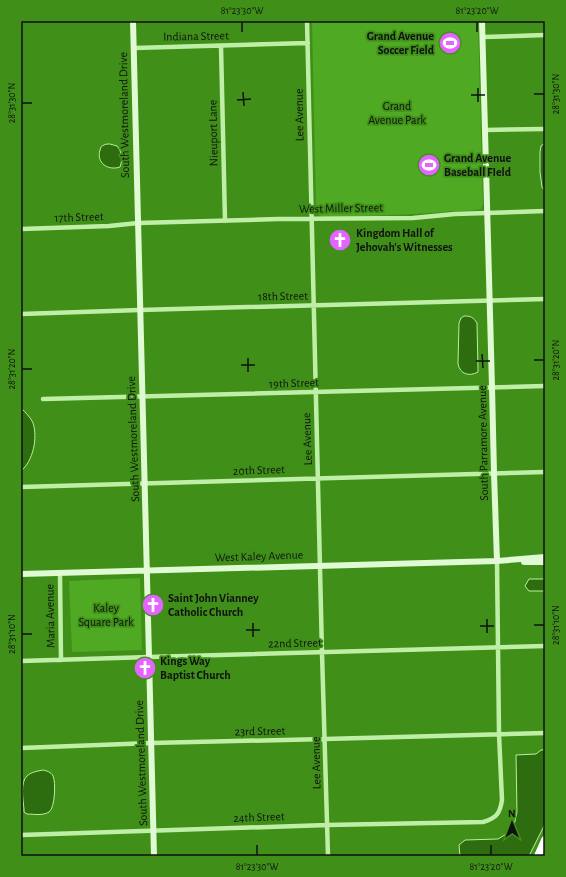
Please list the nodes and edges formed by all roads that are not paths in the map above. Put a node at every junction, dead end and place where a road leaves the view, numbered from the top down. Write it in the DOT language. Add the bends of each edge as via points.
graph roads {
  1 [pos="133,21"];
  2 [pos="307,21"];
  3 [pos="482,21"];
  4 [pos="545,35"];
  5 [pos="483,37"];
  6 [pos="308,43"];
  7 [pos="221,46"];
  8 [pos="134,48"];
  9 [pos="545,129"];
  10 [pos="485,130"];
  11 [pos="545,211"];
  12 [pos="488,213"];
  13 [pos="312,219"];
  14 [pos="225,221"];
  15 [pos="138,223"];
  16 [pos="21,229"];
  17 [pos="545,299"];
  18 [pos="490,301"];
  19 [pos="314,306"];
  20 [pos="140,310"];
  21 [pos="21,314"];
  22 [pos="545,386"];
  23 [pos="492,387"];
  24 [pos="316,392"];
  25 [pos="142,397"];
  26 [pos="43,399"];
  27 [pos="545,472"];
  28 [pos="494,473"];
  29 [pos="319,478"];
  30 [pos="145,483"];
  31 [pos="21,487"];
  32 [pos="545,557"];
  33 [pos="497,561"];
  34 [pos="545,562"];
  35 [pos="320,565"];
  36 [pos="148,570"];
  37 [pos="60,573"];
  38 [pos="21,574"];
  39 [pos="545,646"];
  40 [pos="498,648"];
  41 [pos="322,653"];
  42 [pos="149,657"];
  43 [pos="61,660"];
  44 [pos="21,661"];
  45 [pos="545,733"];
  46 [pos="499,734"];
  47 [pos="325,740"];
  48 [pos="151,743"];
  49 [pos="21,748"];
  50 [pos="496,815"];
  51 [pos="327,825"];
  52 [pos="154,830"];
  53 [pos="21,835"];
  54 [pos="545,840"];
  55 [pos="154,856"];
  56 [pos="328,856"];
  57 [pos="538,856"];
  1 -- 8 [label="street, South Westmoreland Drive"];
  2 -- 6 [label="street, Lee Avenue"];
  3 -- 5 [label="street, South Parramore Avenue"];
  4 -- 5 [label="street"];
  5 -- 10 [label="street, South Parramore Avenue"];
  6 -- 7 [label="street, Indiana Street"];
  6 -- 13 [label="street, Lee Avenue"];
  7 -- 8 [label="street, Indiana Street"];
  7 -- 14 [label="street, Nieuport Lane"];
  8 -- 15 [label="street, South Westmoreland Drive"];
  9 -- 10 [label="street"];
  10 -- 12 [label="street, South Parramore Avenue"];
  11 -- 12 [label="street, West Miller Street"];
  12 -- 13 [label="street, West Miller Street" via="413,218"];
  12 -- 18 [label="street, South Parramore Avenue"];
  13 -- 14 [label="street, West Miller Street"];
  13 -- 19 [label="street, Lee Avenue"];
  14 -- 15 [label="street, West Miller Street"];
  15 -- 16 [label="street, 17th Street"];
  15 -- 20 [label="street, South Westmoreland Drive"];
  17 -- 18 [label="street, 18th Street"];
  18 -- 19 [label="street, 18th Street"];
  18 -- 23 [label="street, South Parramore Avenue"];
  19 -- 20 [label="street, 18th Street"];
  19 -- 24 [label="street, Lee Avenue"];
  20 -- 21 [label="street, 18th Street"];
  20 -- 25 [label="street, South Westmoreland Drive"];
  22 -- 23 [label="street, 19th Street"];
  23 -- 24 [label="street, 19th Street"];
  23 -- 28 [label="street, South Parramore Avenue"];
  24 -- 25 [label="street, 19th Street"];
  24 -- 29 [label="street, Lee Avenue"];
  25 -- 26 [label="street, 19th Street"];
  25 -- 30 [label="street, South Westmoreland Drive"];
  27 -- 28 [label="street, 20th Street"];
  28 -- 29 [label="street, 20th Street"];
  28 -- 33 [label="street, South Parramore Avenue"];
  29 -- 30 [label="street, 20th Street"];
  29 -- 35 [label="street, Lee Avenue"];
  30 -- 31 [label="street, 20th Street"];
  30 -- 36 [label="street, South Westmoreland Drive"];
  32 -- 33 [label="street"];
  33 -- 34 [label="street"];
  33 -- 35 [label="street, West Kaley Avenue"];
  33 -- 40 [label="street, South Parramore Avenue"];
  35 -- 36 [label="street, West Kaley Avenue"];
  35 -- 41 [label="street, Lee Avenue"];
  36 -- 37 [label="street, West Kaley Avenue"];
  36 -- 42 [label="street, South Westmoreland Drive"];
  37 -- 38 [label="street, West Kaley Avenue"];
  37 -- 43 [label="street, Maria Avenue"];
  39 -- 40 [label="street, 22nd Street"];
  40 -- 41 [label="street, 22nd Street"];
  40 -- 46 [label="street, South Parramore Avenue"];
  41 -- 42 [label="street, 22nd Street"];
  41 -- 47 [label="street, Lee Avenue"];
  42 -- 43 [label="street, 22nd Street"];
  42 -- 48 [label="street, South Westmoreland Drive"];
  43 -- 44 [label="street, 22nd Street"];
  45 -- 46 [label="street, 23rd Street"];
  46 -- 47 [label="street, 23rd Street"];
  46 -- 50 [label="street, South Parramore Avenue" via="502,800"];
  47 -- 48 [label="street, 23rd Street"];
  47 -- 51 [label="street, Lee Avenue"];
  48 -- 49 [label="street, 23rd Street"];
  48 -- 52 [label="street, South Westmoreland Drive"];
  50 -- 51 [label="street, 24th Street" via="491,820 483,822"];
  51 -- 52 [label="street, 24th Street"];
  51 -- 56 [label="street, Lee Avenue"];
  52 -- 53 [label="street, 24th Street"];
  52 -- 55 [label="street, South Westmoreland Drive"];
  54 -- 57 [label="highway"];
}
